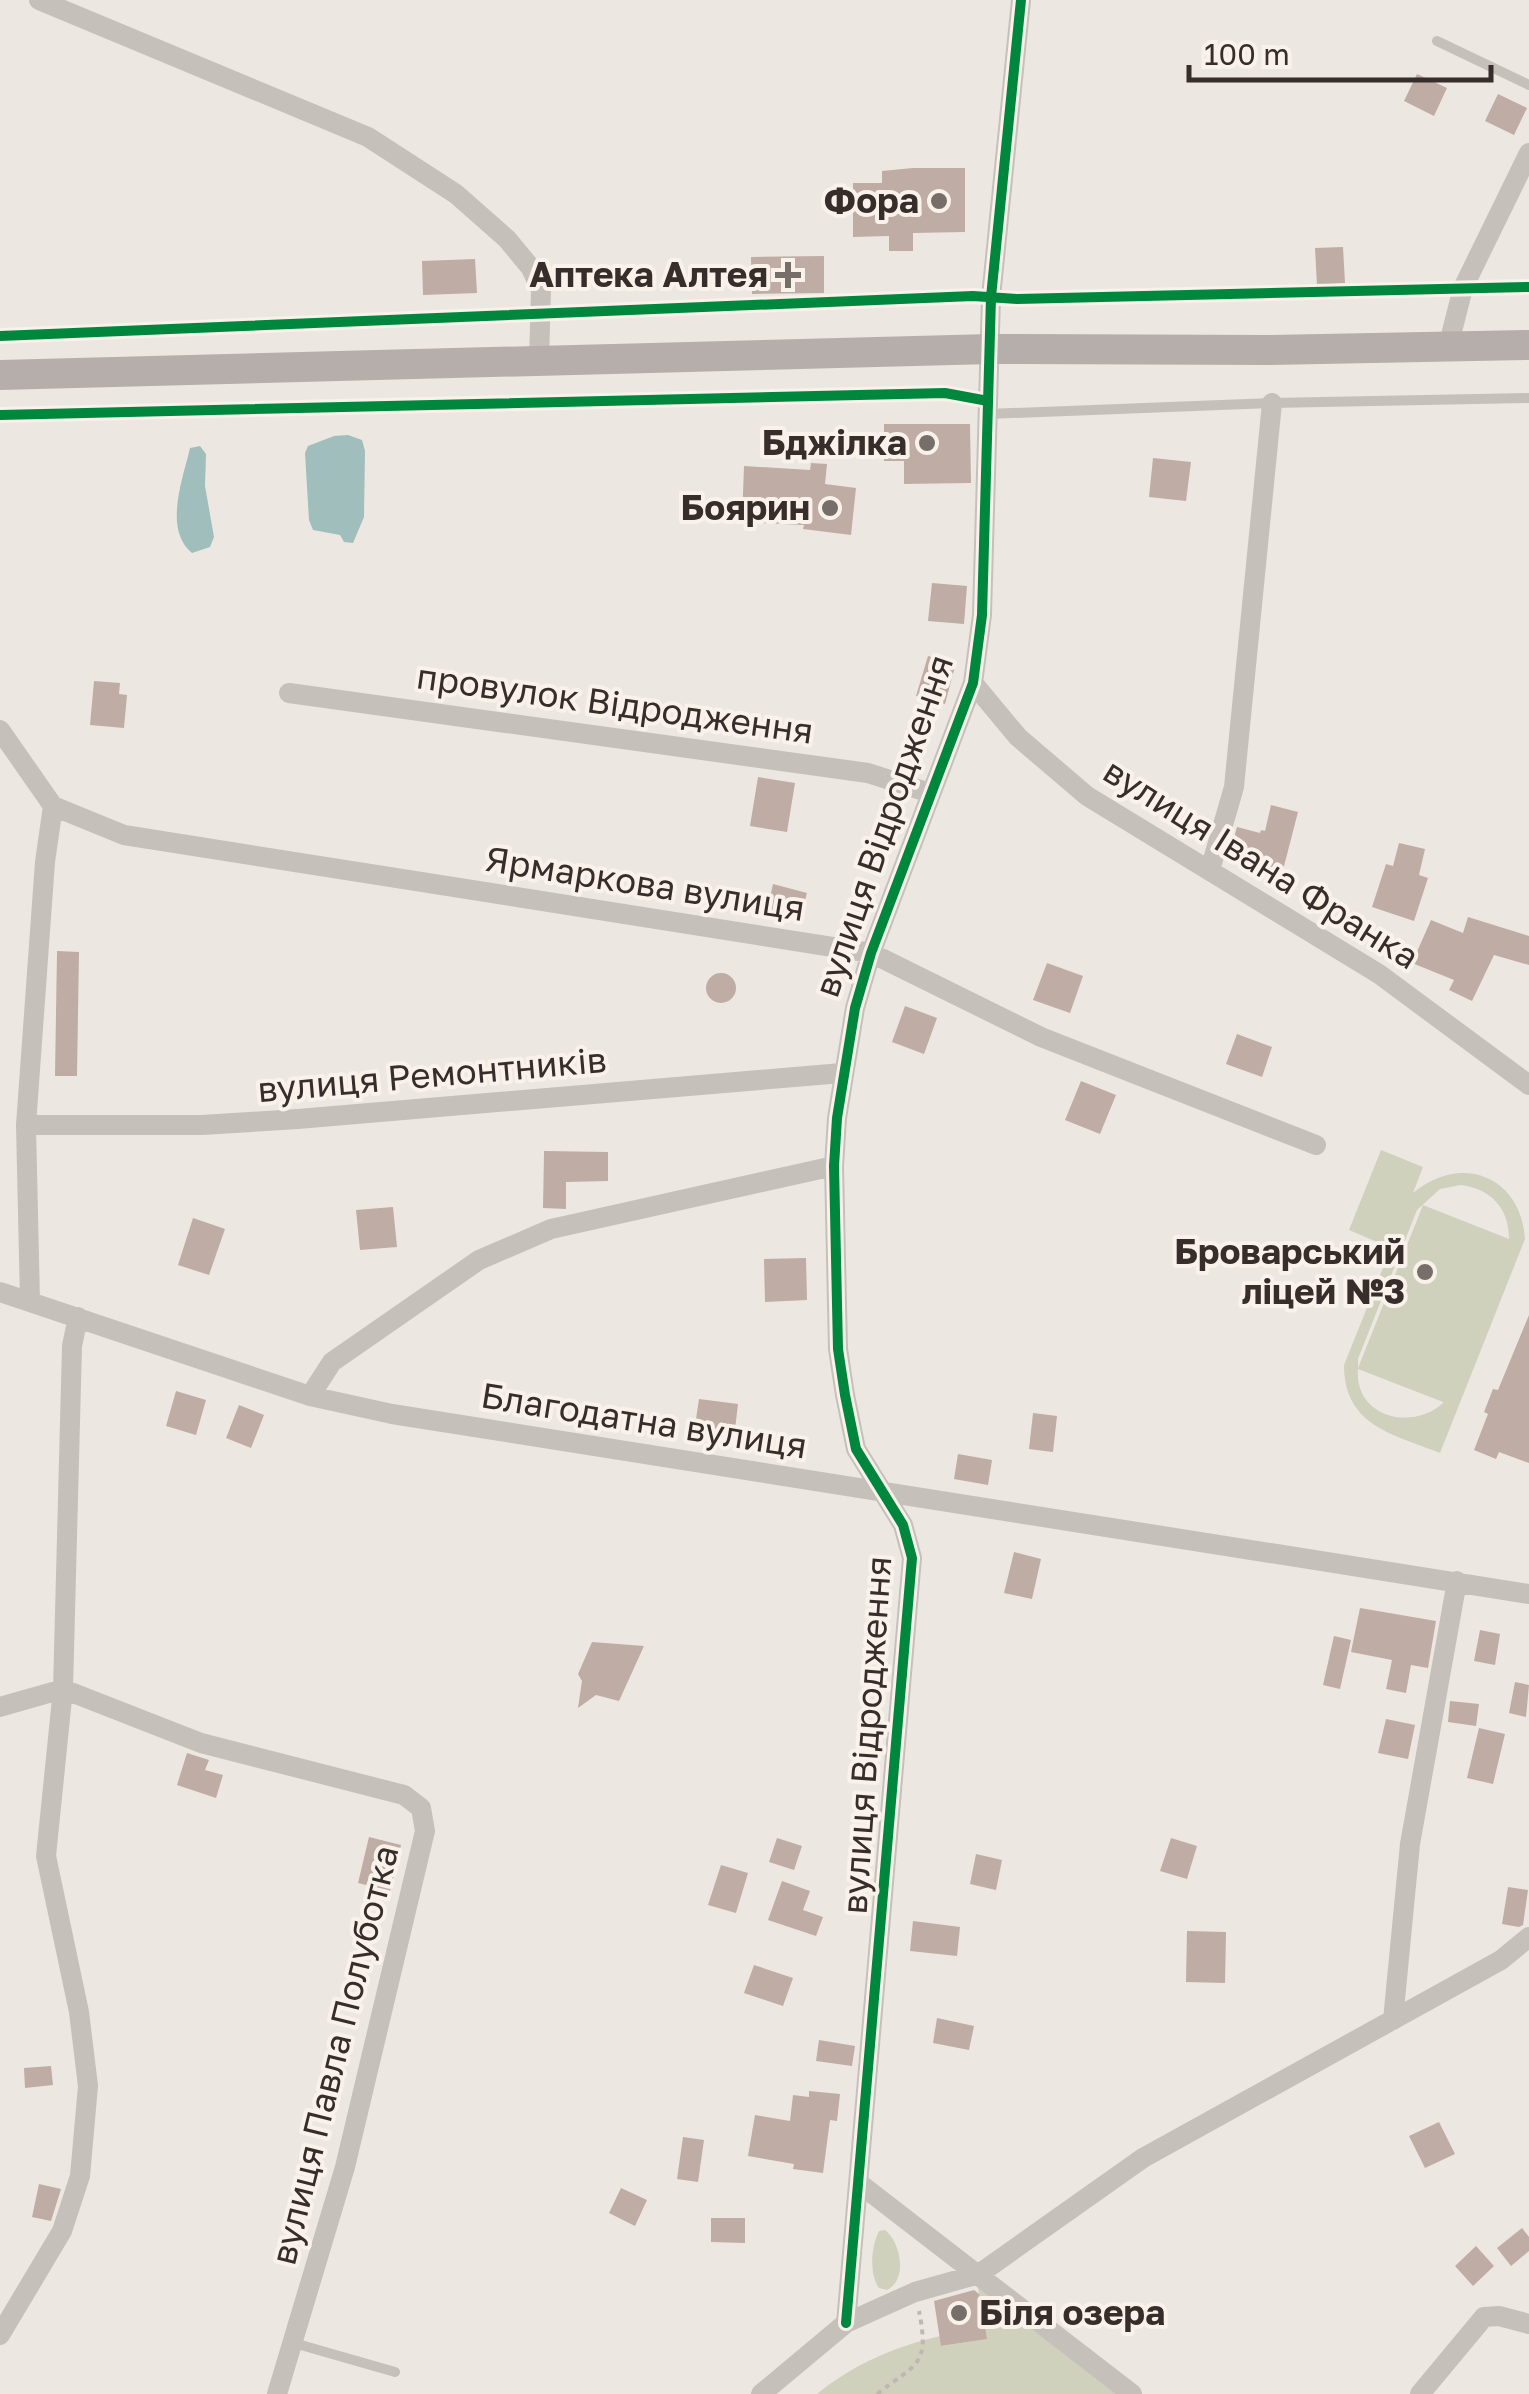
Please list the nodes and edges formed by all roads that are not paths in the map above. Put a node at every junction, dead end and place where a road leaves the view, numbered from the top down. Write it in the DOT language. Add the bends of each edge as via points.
graph roads {
  1 [pos="39,0"];
  2 [pos="1021,0"];
  3 [pos="1437,41"];
  4 [pos="1529,84"];
  5 [pos="1529,154"];
  6 [pos="1529,345"];
  7 [pos="1448,346"];
  8 [pos="990,349"];
  9 [pos="539,361"];
  10 [pos="0,375"];
  11 [pos="1529,398"];
  12 [pos="1272,403"];
  13 [pos="988,414"];
  14 [pos="973,683"];
  15 [pos="289,692"];
  16 [pos="0,730"];
  17 [pos="930,794"];
  18 [pos="53,806"];
  19 [pos="1210,870"];
  20 [pos="871,953"];
  21 [pos="842,1073"];
  22 [pos="1529,1085"];
  23 [pos="26,1125"];
  24 [pos="1316,1145"];
  25 [pos="834,1166"];
  26 [pos="0,1292"];
  27 [pos="30,1302"];
  28 [pos="78,1317"];
  29 [pos="310,1396"];
  30 [pos="883,1491"];
  31 [pos="1457,1581"];
  32 [pos="1529,1594"];
  33 [pos="63,1689"];
  34 [pos="0,1707"];
  35 [pos="1529,1937"];
  36 [pos="1392,2020"];
  37 [pos="860,2184"];
  38 [pos="979,2274"];
  39 [pos="846,2323"];
  40 [pos="1529,2324"];
  41 [pos="0,2335"];
  42 [pos="294,2342"];
  43 [pos="395,2372"];
  44 [pos="277,2394"];
  45 [pos="761,2394"];
  46 [pos="1132,2394"];
  47 [pos="1420,2394"];
  1 -- 9 [label="street" via="368,137 456,194 506,238 536,279"];
  2 -- 8 [label="street, вулиця Відродження"];
  3 -- 4 [label="lane"];
  5 -- 7 [label="street" via="1463,288"];
  6 -- 7 [label="main road"];
  7 -- 8 [label="main road"];
  8 -- 9 [label="main road"];
  8 -- 13 [label="street, вулиця Відродження"];
  9 -- 10 [label="main road"];
  11 -- 12 [label="lane"];
  12 -- 13 [label="lane"];
  12 -- 19 [label="street" via="1234,787"];
  13 -- 14 [label="street, вулиця Відродження" via="982,615"];
  14 -- 17 [label="street, вулиця Відродження"];
  14 -- 19 [label="street, вулиця Івана Франка" via="1018,737 1088,796"];
  15 -- 17 [label="street, провулок Відродження" via="868,773"];
  16 -- 18 [label="street"];
  17 -- 20 [label="street, вулиця Відродження"];
  18 -- 20 [label="street, Ярмаркова вулиця" via="124,834"];
  18 -- 23 [label="street"];
  19 -- 22 [label="street, вулиця Івана Франка" via="1378,974"];
  20 -- 21 [label="street, вулиця Відродження"];
  20 -- 24 [label="street, Ярмаркова вулиця" via="1041,1038"];
  21 -- 23 [label="street, вулиця Ремонтників" via="298,1120"];
  21 -- 25 [label="street, вулиця Відродження"];
  23 -- 27 [label="street"];
  25 -- 29 [label="street" via="552,1229 479,1260 332,1362"];
  25 -- 30 [label="street, вулиця Відродження" via="838,1349 856,1449"];
  26 -- 27 [label="street, Благодатна вулиця"];
  27 -- 28 [label="street, Благодатна вулиця"];
  28 -- 29 [label="street, Благодатна вулиця"];
  28 -- 33 [label="street"];
  29 -- 30 [label="street, Благодатна вулиця"];
  30 -- 31 [label="street, Благодатна вулиця"];
  30 -- 37 [label="street, вулиця Відродження" via="912,1558"];
  31 -- 32 [label="street, Благодатна вулиця"];
  31 -- 36 [label="street" via="1410,1844"];
  33 -- 34 [label="street"];
  33 -- 41 [label="street" via="46,1856 88,2086 80,2176 62,2231"];
  33 -- 42 [label="street, вулиця Павла Полуботка" via="201,1743 404,1795 422,1808 425,1832 350,2150"];
  35 -- 36 [label="street" via="1501,1960"];
  36 -- 38 [label="street" via="1143,2158"];
  37 -- 38 [label="street"];
  37 -- 39 [label="street, вулиця Відродження"];
  38 -- 39 [label="street" via="915,2292"];
  38 -- 46 [label="street"];
  39 -- 45 [label="street"];
  40 -- 47 [label="street" via="1484,2317"];
  42 -- 43 [label="lane"];
  42 -- 44 [label="street, вулиця Павла Полуботка"];
}
